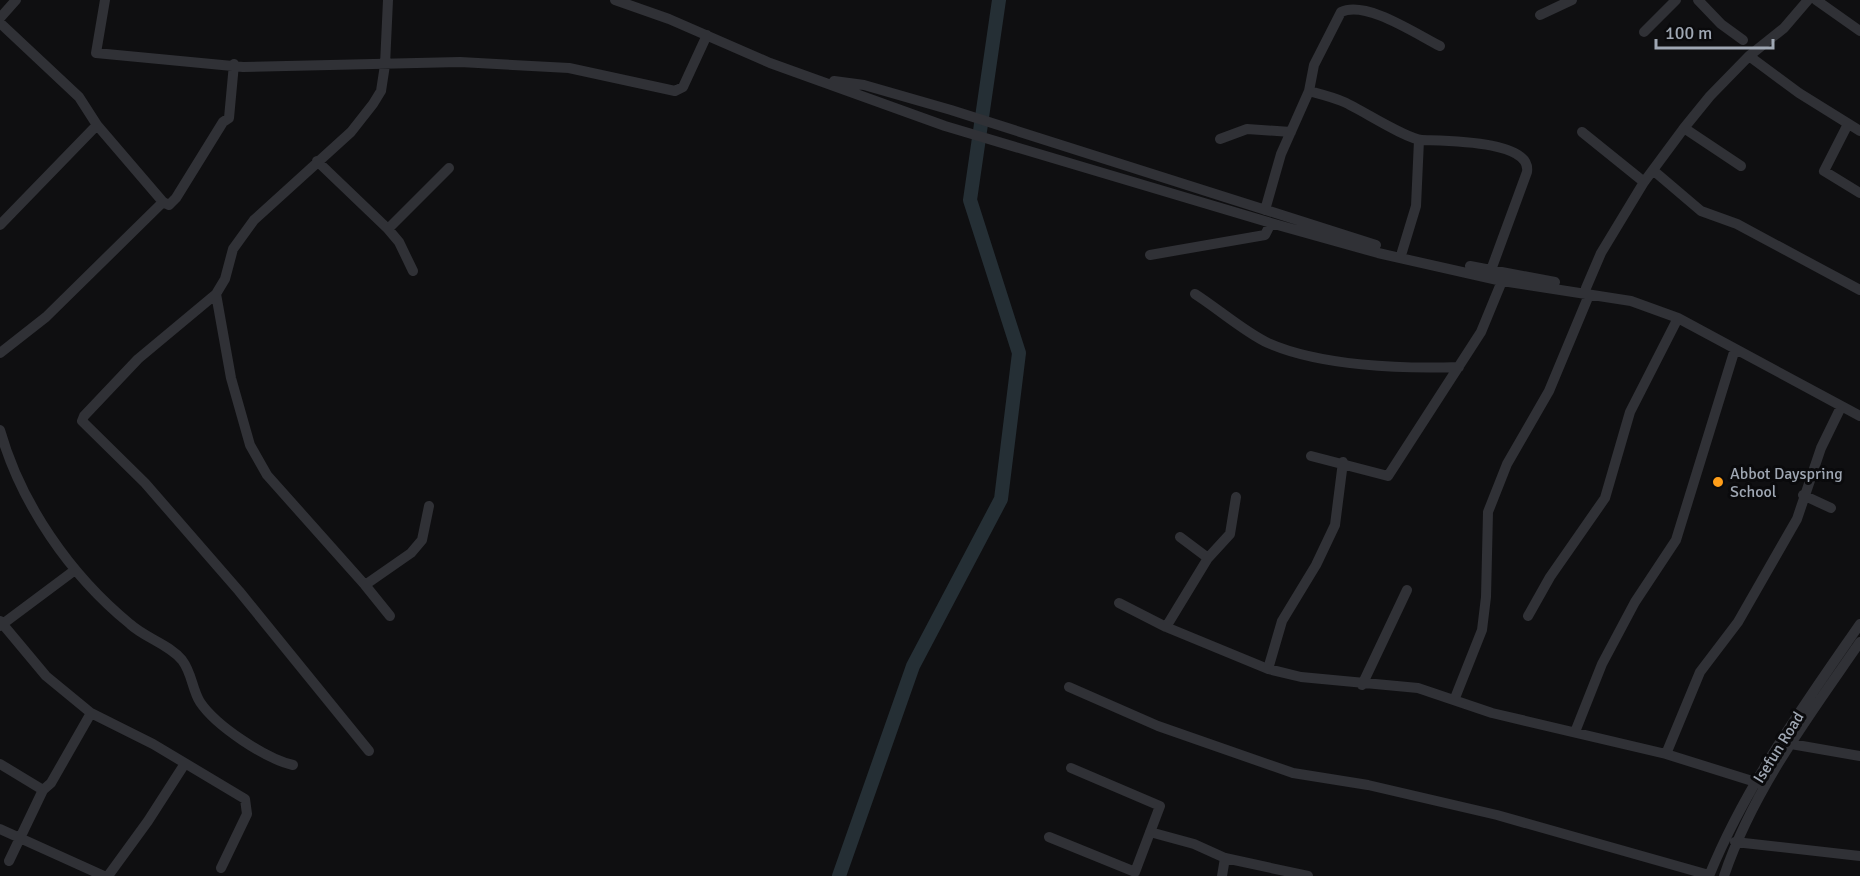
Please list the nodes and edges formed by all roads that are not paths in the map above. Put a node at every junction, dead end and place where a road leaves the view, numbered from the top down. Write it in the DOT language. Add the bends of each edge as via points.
graph roads {
  1 [pos="16,0"];
  2 [pos="105,0"];
  3 [pos="388,0"];
  4 [pos="615,0"];
  5 [pos="1676,0"];
  6 [pos="1698,0"];
  7 [pos="1808,0"];
  8 [pos="1816,0"];
  9 [pos="1565,1"];
  10 [pos="1540,15"];
  11 [pos="0,18"];
  12 [pos="0,23"];
  13 [pos="1860,31"];
  14 [pos="1644,32"];
  15 [pos="707,35"];
  16 [pos="1743,40"];
  17 [pos="1440,46"];
  18 [pos="1749,56"];
  19 [pos="234,64"];
  20 [pos="385,65"];
  21 [pos="825,80"];
  22 [pos="1309,91"];
  23 [pos="1848,124"];
  24 [pos="97,125"];
  25 [pos="1684,128"];
  26 [pos="1860,131"];
  27 [pos="1291,132"];
  28 [pos="1582,132"];
  29 [pos="1220,139"];
  30 [pos="1419,140"];
  31 [pos="317,161"];
  32 [pos="1742,166"];
  33 [pos="449,168"];
  34 [pos="1654,171"];
  35 [pos="1644,182"];
  36 [pos="1860,193"];
  37 [pos="162,202"];
  38 [pos="1265,210"];
  39 [pos="1270,223"];
  40 [pos="0,225"];
  41 [pos="388,229"];
  42 [pos="1402,252"];
  43 [pos="1150,255"];
  44 [pos="1491,270"];
  45 [pos="413,271"];
  46 [pos="1502,281"];
  47 [pos="1860,290"];
  48 [pos="1588,292"];
  49 [pos="216,294"];
  50 [pos="1195,294"];
  51 [pos="1678,318"];
  52 [pos="1735,349"];
  53 [pos="0,353"];
  54 [pos="1459,367"];
  55 [pos="1841,407"];
  56 [pos="1860,409"];
  57 [pos="1860,416"];
  58 [pos="0,430"];
  59 [pos="1311,456"];
  60 [pos="1342,462"];
  61 [pos="1803,495"];
  62 [pos="1236,497"];
  63 [pos="429,506"];
  64 [pos="1832,508"];
  65 [pos="1180,537"];
  66 [pos="1208,558"];
  67 [pos="75,570"];
  68 [pos="365,585"];
  69 [pos="1407,590"];
  70 [pos="1119,603"];
  71 [pos="390,616"];
  72 [pos="1528,616"];
  73 [pos="1,624"];
  74 [pos="1860,624"];
  75 [pos="1166,627"];
  76 [pos="1860,642"];
  77 [pos="1268,669"];
  78 [pos="1362,685"];
  79 [pos="1069,687"];
  80 [pos="1455,698"];
  81 [pos="90,713"];
  82 [pos="1575,732"];
  83 [pos="1791,744"];
  84 [pos="369,751"];
  85 [pos="1666,754"];
  86 [pos="1860,756"];
  87 [pos="0,764"];
  88 [pos="184,765"];
  89 [pos="293,765"];
  90 [pos="1071,768"];
  91 [pos="1760,783"];
  92 [pos="43,790"];
  93 [pos="0,829"];
  94 [pos="1150,832"];
  95 [pos="21,837"];
  96 [pos="1050,837"];
  97 [pos="1735,842"];
  98 [pos="1860,856"];
  99 [pos="1225,858"];
  100 [pos="9,861"];
  101 [pos="221,868"];
  102 [pos="1135,874"];
  103 [pos="106,876"];
  104 [pos="1222,876"];
  105 [pos="1308,876"];
  106 [pos="1709,876"];
  107 [pos="1724,876"];
  1 -- 11 [label="street"];
  2 -- 19 [label="street" via="96,53"];
  3 -- 20 [label="street"];
  4 -- 15 [label="street"];
  5 -- 14 [label="street"];
  6 -- 16 [label="street"];
  7 -- 18 [label="street" via="1784,28"];
  8 -- 13 [label="street"];
  9 -- 10 [label="street"];
  12 -- 24 [label="street" via="79,97"];
  15 -- 20 [label="street" via="683,87 675,92 568,68 460,62"];
  15 -- 21 [label="street" via="770,63"];
  17 -- 22 [label="street" via="1374,12 1346,9 1314,65"];
  18 -- 23 [label="street"];
  18 -- 25 [label="street"];
  19 -- 20 [label="street"];
  19 -- 37 [label="street" via="229,118 176,198 169,205"];
  20 -- 31 [label="street" via="381,91 373,104 351,132"];
  21 -- 38 [label="street" via="864,85 951,110"];
  21 -- 39 [label="street" via="945,126"];
  22 -- 27 [label="street"];
  22 -- 30 [label="street" via="1341,100"];
  23 -- 26 [label="street"];
  23 -- 36 [label="street" via="1824,171"];
  24 -- 37 [label="street"];
  24 -- 40 [label="street"];
  25 -- 32 [label="street"];
  25 -- 34 [label="street"];
  27 -- 29 [label="street" via="1247,129"];
  27 -- 38 [label="street"];
  28 -- 35 [label="street"];
  30 -- 42 [label="street" via="1416,206"];
  30 -- 44 [label="street" via="1488,146 1525,158 1527,172"];
  31 -- 41 [label="street"];
  31 -- 49 [label="street" via="245,232 233,249 225,279"];
  33 -- 41 [label="street"];
  34 -- 35 [label="street"];
  34 -- 47 [label="street" via="1701,211 1729,220"];
  35 -- 48 [label="street" via="1601,253"];
  37 -- 53 [label="street" via="46,317"];
  38 -- 42 [label="street"];
  39 -- 43 [label="street" via="1265,235"];
  39 -- 46 [label="street"];
  41 -- 45 [label="street"];
  42 -- 44 [label="street"];
  44 -- 48 [label="street"];
  46 -- 48 [label="street"];
  46 -- 54 [label="street" via="1481,332"];
  48 -- 51 [label="street" via="1631,301"];
  48 -- 56 [label="street" via="1637,295 1685,315"];
  48 -- 80 [label="street" via="1549,391 1507,464 1488,512 1482,630"];
  49 -- 68 [label="street" via="231,378 250,445 267,475"];
  49 -- 84 [label="street" via="138,359 82,421 145,483 232,583"];
  50 -- 54 [label="street" via="1267,343 1308,355 1406,369"];
  51 -- 52 [label="street"];
  51 -- 72 [label="street" via="1630,412 1605,498"];
  52 -- 55 [label="street"];
  52 -- 82 [label="street" via="1676,540 1635,602 1602,664"];
  54 -- 60 [label="street" via="1388,476"];
  55 -- 57 [label="street"];
  55 -- 61 [label="street"];
  58 -- 67 [label="street" via="11,467 28,500"];
  59 -- 60 [label="street"];
  60 -- 77 [label="street" via="1335,525 1282,621"];
  61 -- 64 [label="street"];
  61 -- 85 [label="street" via="1797,519 1738,622 1700,672"];
  62 -- 66 [label="street" via="1230,534"];
  63 -- 68 [label="street" via="422,540 411,554"];
  65 -- 66 [label="street"];
  66 -- 75 [label="street"];
  67 -- 73 [label="street"];
  67 -- 89 [label="street" via="130,625 182,660 200,702 226,728 278,761"];
  68 -- 71 [label="street"];
  69 -- 78 [label="street"];
  70 -- 75 [label="street"];
  73 -- 81 [label="street" via="46,676"];
  74 -- 91 [label="street, Isefun Road"];
  75 -- 77 [label="street"];
  76 -- 83 [label="street, Isefun Road"];
  77 -- 78 [label="street"];
  78 -- 80 [label="street" via="1418,688"];
  79 -- 106 [label="street" via="1178,734 1293,773 1368,785 1497,815"];
  80 -- 82 [label="street" via="1492,713"];
  81 -- 88 [label="street" via="153,744"];
  81 -- 92 [label="street" via="51,783"];
  82 -- 85 [label="street"];
  83 -- 86 [label="street"];
  83 -- 91 [label="street, Isefun Road"];
  85 -- 91 [label="street"];
  87 -- 92 [label="street"];
  88 -- 101 [label="street" via="237,792 247,803 247,814"];
  88 -- 103 [label="street"];
  90 -- 94 [label="street" via="1160,806"];
  91 -- 97 [label="street, Isefun Road"];
  91 -- 106 [label="street, Isefun Road" via="1727,833"];
  92 -- 95 [label="street"];
  93 -- 95 [label="street"];
  94 -- 99 [label="street" via="1194,844"];
  94 -- 102 [label="street"];
  95 -- 100 [label="street"];
  95 -- 103 [label="street"];
  96 -- 102 [label="street"];
  97 -- 98 [label="street"];
  97 -- 107 [label="street, Isefun Road"];
  99 -- 104 [label="street"];
  99 -- 105 [label="street"];
}
